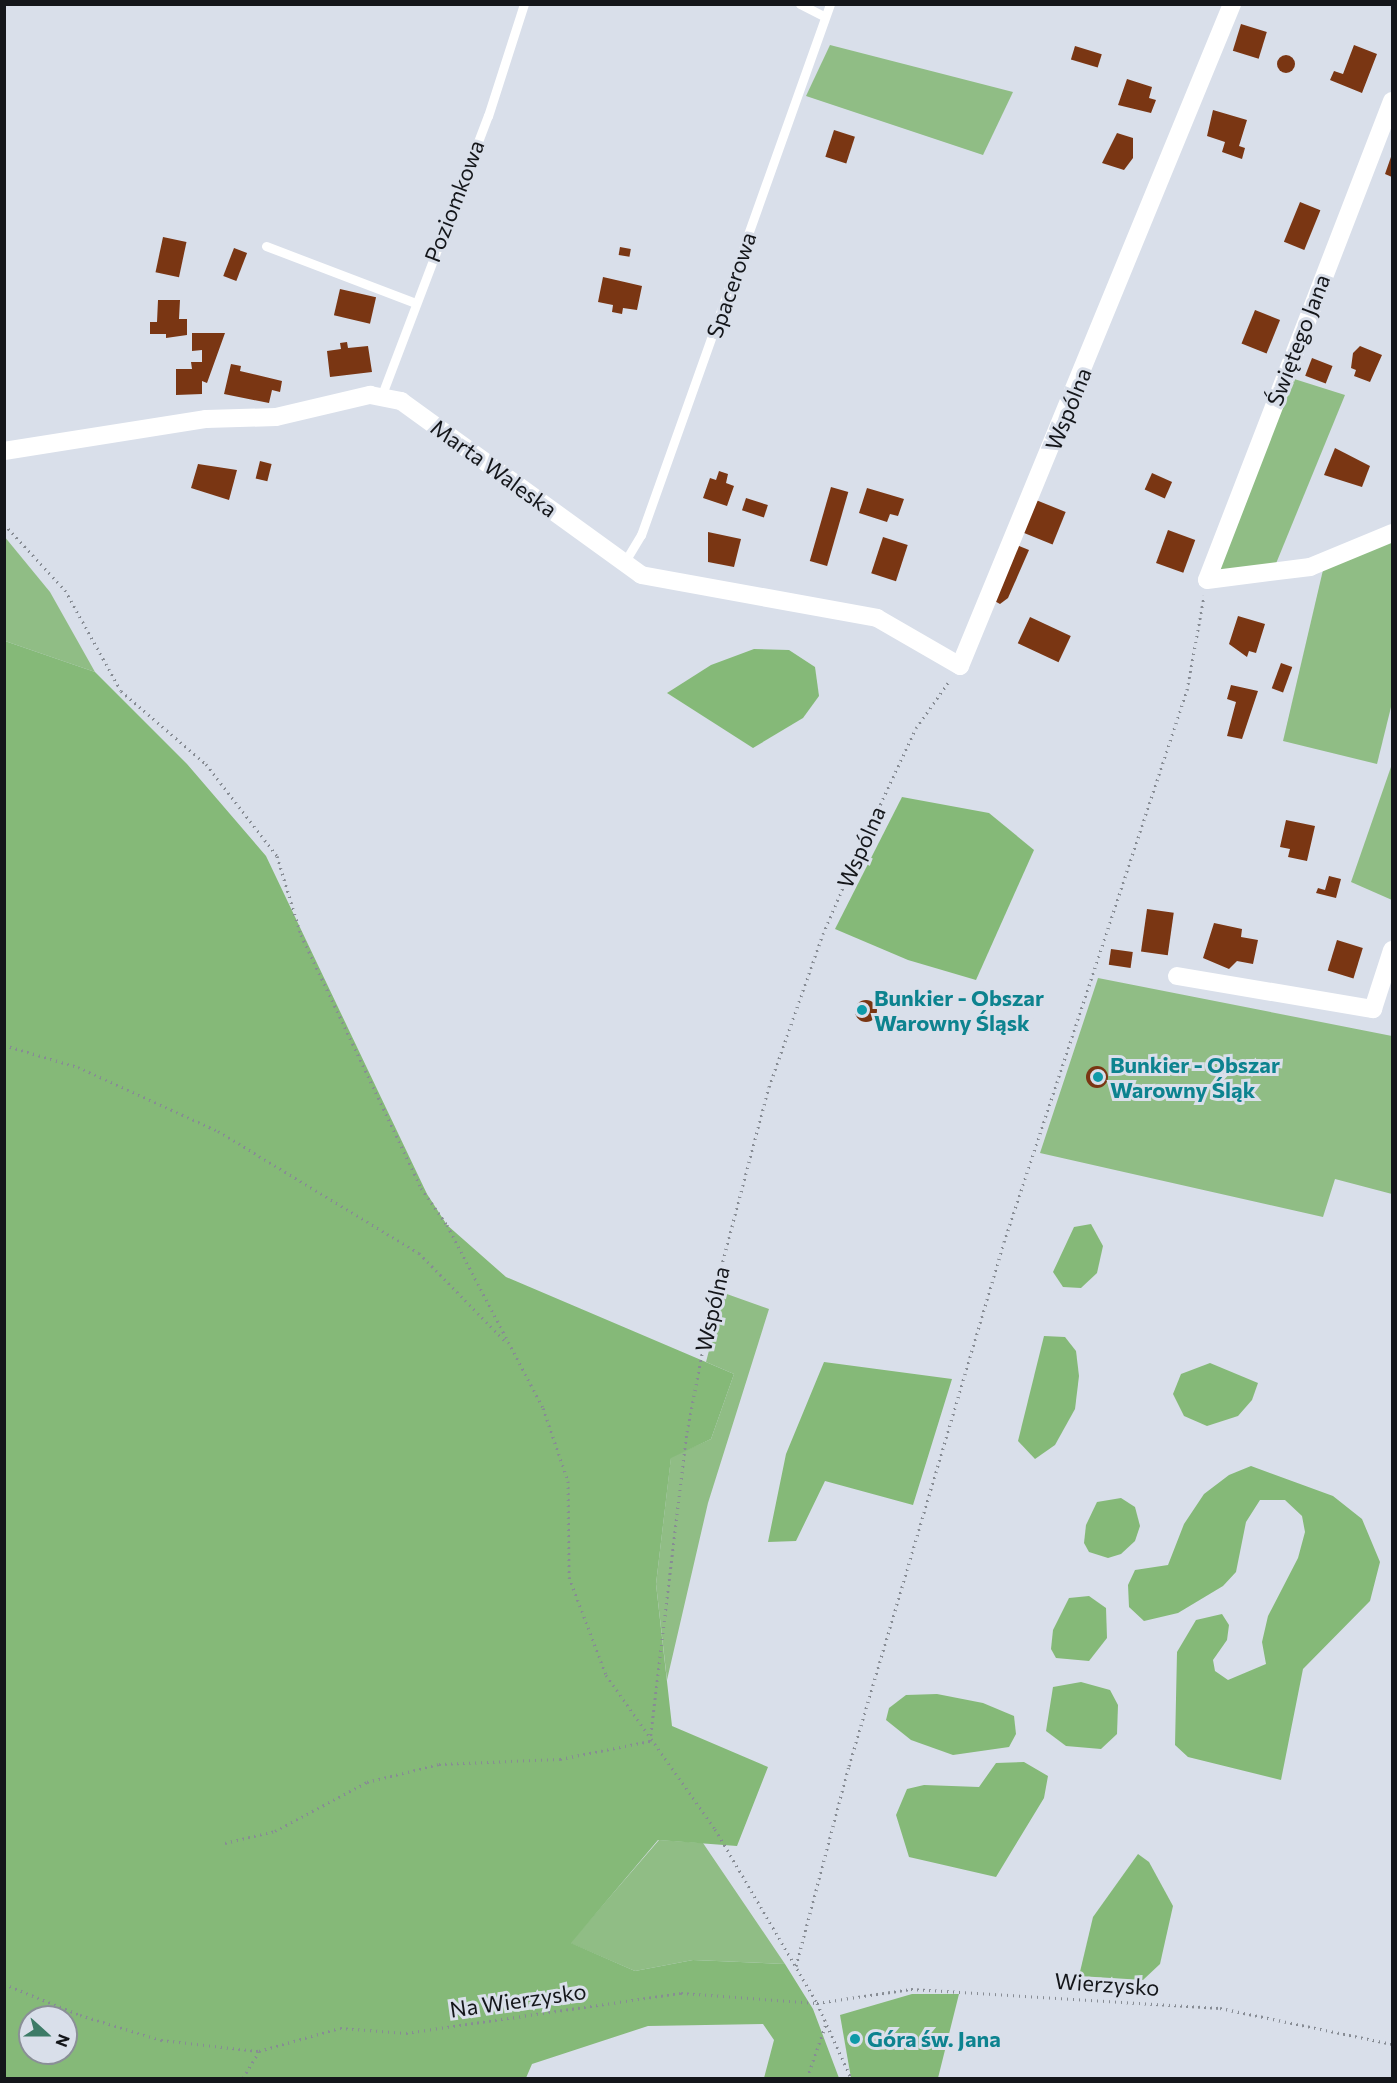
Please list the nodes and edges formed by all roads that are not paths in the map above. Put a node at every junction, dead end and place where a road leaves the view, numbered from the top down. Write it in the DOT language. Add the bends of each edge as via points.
graph roads {
  1 [pos="524,4"];
  2 [pos="800,4"];
  3 [pos="830,4"];
  4 [pos="1232,4"];
  5 [pos="824,16"];
  6 [pos="1392,101"];
  7 [pos="266,246"];
  8 [pos="415,303"];
  9 [pos="381,397"];
  10 [pos="4,451"];
  11 [pos="1392,533"];
  12 [pos="624,563"];
  13 [pos="960,666"];
  14 [pos="1392,950"];
  15 [pos="1177,976"];
  1 -- 8 [label="lane, Poziomkowa" via="488,116"];
  2 -- 5 [label="lane"];
  3 -- 5 [label="lane, Spacerowa"];
  4 -- 13 [label="street, Wspólna"];
  5 -- 12 [label="lane, Spacerowa" via="641,536"];
  6 -- 11 [label="street, Świętego Jana" via="1207,579 1310,567"];
  7 -- 8 [label="lane"];
  8 -- 9 [label="lane, Poziomkowa"];
  9 -- 10 [label="street, Marta Waleska" via="370,395 276,417 206,419"];
  9 -- 12 [label="street, Marta Waleska" via="401,401"];
  12 -- 13 [label="street, Marta Waleska" via="665,583 878,618"];
  14 -- 15 [label="street" via="1373,1009"];
}
